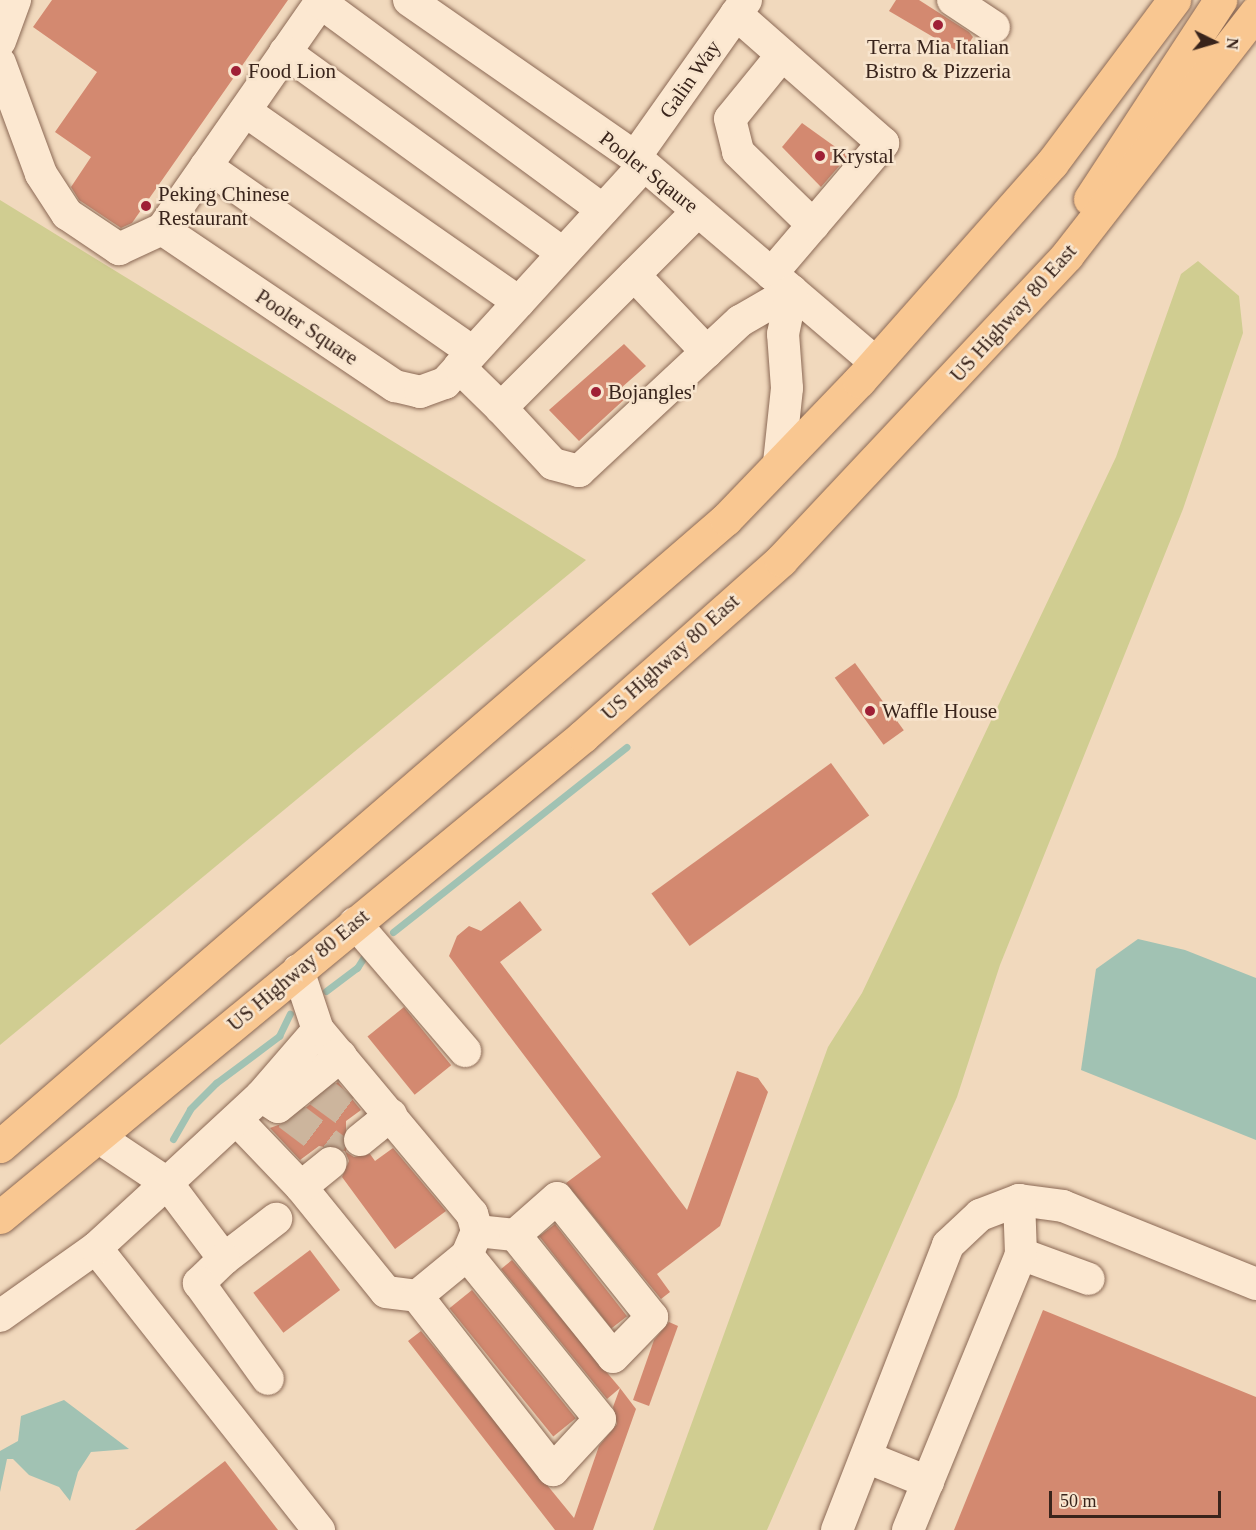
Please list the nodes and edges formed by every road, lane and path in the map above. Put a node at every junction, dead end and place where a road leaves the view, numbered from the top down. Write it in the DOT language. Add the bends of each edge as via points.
graph roads {
  1 [pos="15,0"];
  2 [pos="409,0"];
  3 [pos="953,0"];
  4 [pos="1174,0"];
  5 [pos="1220,0"];
  6 [pos="321,1"];
  7 [pos="741,7"];
  8 [pos="1256,12"];
  9 [pos="994,27"];
  10 [pos="0,41"];
  11 [pos="285,52"];
  12 [pos="782,55"];
  13 [pos="0,63"];
  14 [pos="244,111"];
  15 [pos="639,161"];
  16 [pos="206,166"];
  17 [pos="603,210"];
  18 [pos="698,211"];
  19 [pos="813,225"];
  20 [pos="162,230"];
  21 [pos="564,253"];
  22 [pos="634,275"];
  23 [pos="782,283"];
  24 [pos="1030,295"];
  25 [pos="519,302"];
  26 [pos="707,352"];
  27 [pos="466,360"];
  28 [pos="875,362"];
  29 [pos="501,408"];
  30 [pos="780,463"];
  31 [pos="355,923"];
  32 [pos="298,970"];
  33 [pos="318,1030"];
  34 [pos="465,1051"];
  35 [pos="341,1056"];
  36 [pos="276,1106"];
  37 [pos="237,1120"];
  38 [pos="98,1137"];
  39 [pos="0,1146"];
  40 [pos="331,1163"];
  41 [pos="167,1183"];
  42 [pos="301,1187"];
  43 [pos="1019,1200"];
  44 [pos="0,1217"];
  45 [pos="276,1218"];
  46 [pos="515,1235"];
  47 [pos="472,1243"];
  48 [pos="96,1248"];
  49 [pos="1021,1254"];
  50 [pos="224,1259"];
  51 [pos="1089,1279"];
  52 [pos="1256,1284"];
  53 [pos="417,1296"];
  54 [pos="0,1316"];
  55 [pos="268,1379"];
  56 [pos="866,1456"];
  57 [pos="928,1482"];
  58 [pos="319,1530"];
  59 [pos="837,1530"];
  60 [pos="908,1530"];
  1 -- 10 [label="street"];
  2 -- 15 [label="street, Pooler Sqaure"];
  3 -- 9 [label="street"];
  4 -- 28 [label="main road" via="1052,163"];
  5 -- 24 [label="main road" via="1159,86"];
  6 -- 11 [label="street"];
  6 -- 17 [label="street"];
  7 -- 12 [label="street"];
  7 -- 15 [label="street, Galin Way"];
  8 -- 24 [label="main road, US Highway 80 East" via="1219,67"];
  11 -- 14 [label="street"];
  11 -- 21 [label="street"];
  12 -- 19 [label="street" via="730,119 738,152"];
  12 -- 19 [label="street" via="883,143"];
  13 -- 20 [label="street" via="41,174 67,214 119,249"];
  14 -- 16 [label="street"];
  14 -- 25 [label="street"];
  15 -- 17 [label="street, Pooler Square"];
  15 -- 18 [label="street, Pooler Sqaure"];
  16 -- 20 [label="street"];
  16 -- 27 [label="street"];
  17 -- 21 [label="street, Pooler Square"];
  18 -- 22 [label="street"];
  18 -- 23 [label="street, Pooler Sqaure"];
  19 -- 23 [label="street"];
  20 -- 27 [label="street, Pooler Square" via="395,386 420,392 445,383"];
  21 -- 25 [label="street, Pooler Square"];
  22 -- 26 [label="street"];
  22 -- 29 [label="street"];
  23 -- 26 [label="street"];
  23 -- 28 [label="street, Pooler Sqaure"];
  23 -- 30 [label="street" via="787,388"];
  24 -- 31 [label="main road, US Highway 80 East" via="781,560 583,736"];
  25 -- 27 [label="street, Pooler Square"];
  26 -- 29 [label="street" via="579,471 553,464"];
  27 -- 29 [label="street"];
  28 -- 30 [label="main road"];
  30 -- 39 [label="main road" via="726,519 441,770"];
  31 -- 32 [label="main road, US Highway 80 East"];
  31 -- 34 [label="street"];
  32 -- 33 [label="street"];
  32 -- 38 [label="main road, US Highway 80 East"];
  33 -- 35 [label="street"];
  33 -- 36 [label="street"];
  35 -- 36 [label="street" via="314,1087"];
  35 -- 47 [label="street" via="369,1125 472,1214"];
  36 -- 37 [label="street"];
  37 -- 41 [label="street"];
  37 -- 42 [label="street"];
  38 -- 41 [label="street"];
  38 -- 44 [label="main road, US Highway 80 East"];
  40 -- 42 [label="street"];
  41 -- 48 [label="street"];
  41 -- 50 [label="street"];
  42 -- 53 [label="street" via="386,1292"];
  43 -- 49 [label="street"];
  43 -- 52 [label="street" via="1063,1206"];
  43 -- 56 [label="street" via="980,1215 948,1245"];
  45 -- 50 [label="street"];
  46 -- 46 [label="street" via="613,1357 652,1317 558,1198"];
  46 -- 47 [label="street"];
  47 -- 53 [label="street"];
  47 -- 53 [label="street" via="600,1419 553,1470"];
  48 -- 54 [label="street"];
  48 -- 58 [label="street"];
  49 -- 51 [label="street"];
  49 -- 57 [label="street"];
  50 -- 55 [label="street" via="200,1283"];
  56 -- 57 [label="street"];
  56 -- 59 [label="street"];
  57 -- 60 [label="street"];
}
